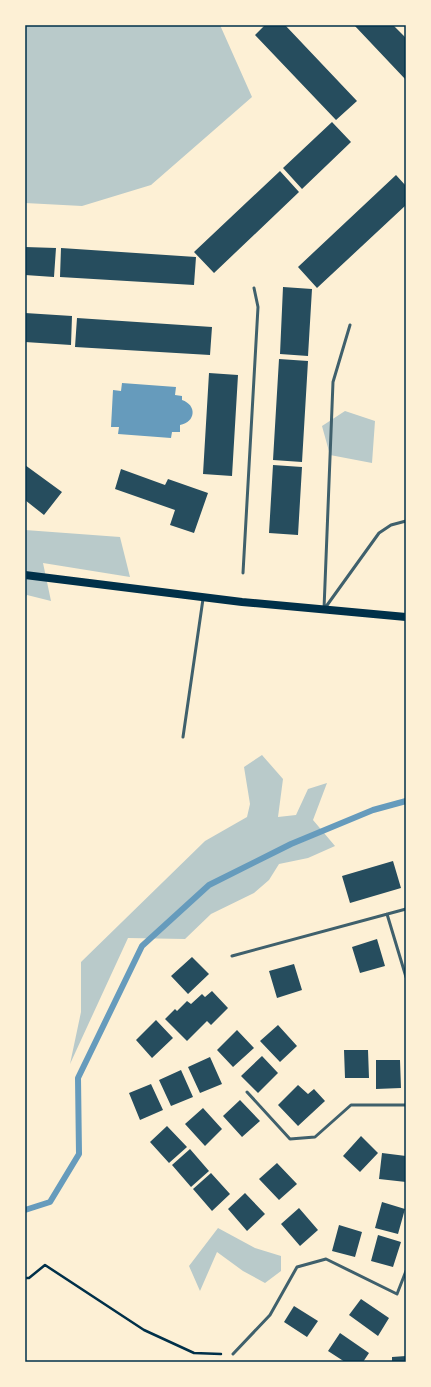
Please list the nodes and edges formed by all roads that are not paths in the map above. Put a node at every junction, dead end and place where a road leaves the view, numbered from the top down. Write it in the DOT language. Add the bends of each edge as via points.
graph roads {
  1 [pos="254,288"];
  2 [pos="350,325"];
  3 [pos="406,521"];
  4 [pos="243,573"];
  5 [pos="25,575"];
  6 [pos="203,597"];
  7 [pos="324,609"];
  8 [pos="406,616"];
  9 [pos="183,737"];
  10 [pos="406,909"];
  11 [pos="387,914"];
  12 [pos="232,956"];
  13 [pos="406,977"];
  14 [pos="247,1092"];
  15 [pos="406,1105"];
  16 [pos="406,1271"];
  17 [pos="234,1354"];
  1 -- 4 [label="lane" via="258,307"];
  2 -- 7 [label="lane" via="333,382"];
  3 -- 7 [label="lane" via="391,525 379,533"];
  5 -- 6 [label="main road"];
  6 -- 7 [label="main road"];
  6 -- 9 [label="lane"];
  7 -- 8 [label="main road"];
  10 -- 11 [label="lane"];
  11 -- 12 [label="lane"];
  11 -- 13 [label="lane"];
  14 -- 15 [label="lane" via="290,1139 315,1137 351,1105"];
  16 -- 17 [label="lane" via="397,1294 326,1259 297,1267 270,1315"];
}
